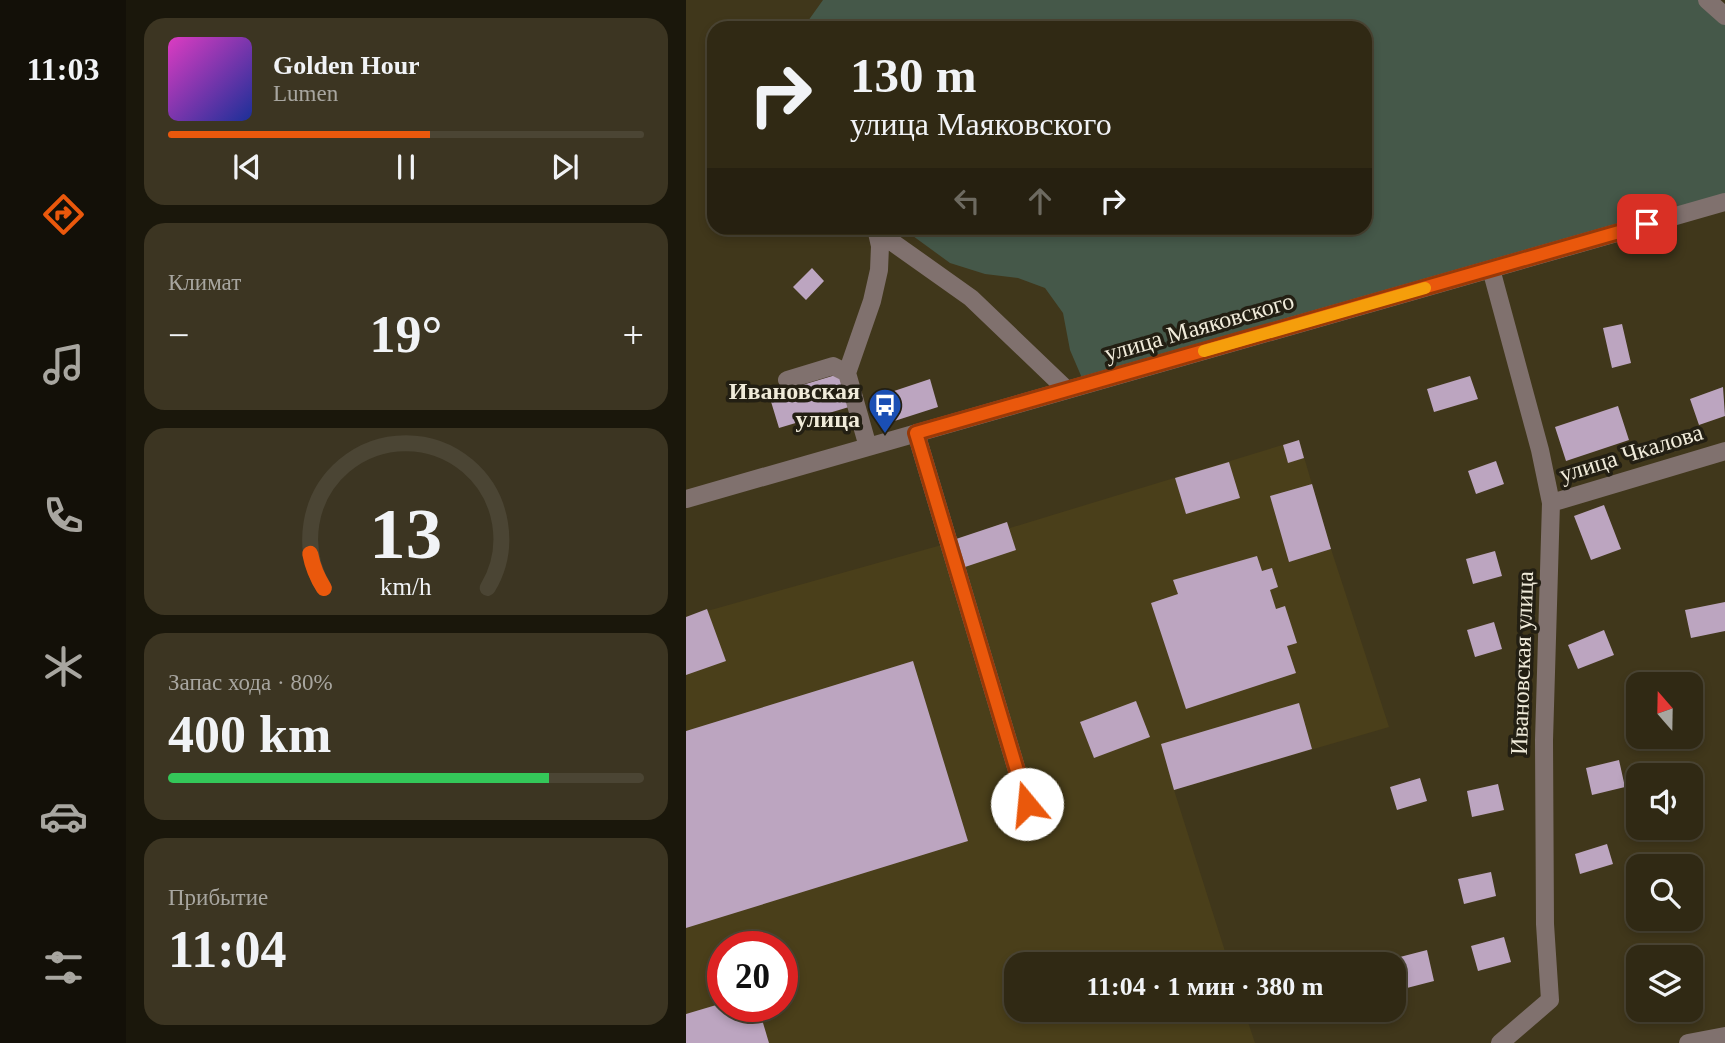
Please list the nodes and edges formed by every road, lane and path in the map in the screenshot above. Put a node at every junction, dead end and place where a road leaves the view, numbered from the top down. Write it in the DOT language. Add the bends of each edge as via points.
graph roads {
  1 [pos="1707,0"];
  2 [pos="1725,16"];
  3 [pos="1725,202"];
  4 [pos="878,235"];
  5 [pos="884,235"];
  6 [pos="1491,269"];
  7 [pos="848,373"];
  8 [pos="787,380"];
  9 [pos="1067,390"];
  10 [pos="916,433"];
  11 [pos="868,447"];
  12 [pos="1725,451"];
  13 [pos="686,499"];
  14 [pos="1551,503"];
  15 [pos="1027,804"];
  16 [pos="1725,1036"];
  17 [pos="1500,1043"];
  18 [pos="1688,1043"];
  1 -- 2 [label="street"];
  3 -- 6 [label="street, улица Маяковского"];
  4 -- 7 [label="street" via="879,270"];
  5 -- 9 [label="street" via="971,298"];
  6 -- 9 [label="street, улица Маяковского"];
  6 -- 14 [label="street, Ивановская улица"];
  7 -- 8 [label="street" via="833,366"];
  7 -- 11 [label="street"];
  9 -- 10 [label="street, улица Маяковского"];
  10 -- 11 [label="street, улица Маяковского"];
  10 -- 15 [label="street"];
  11 -- 13 [label="street, улица Маяковского"];
  12 -- 14 [label="street, улица Чкалова"];
  14 -- 17 [label="street, Ивановская улица" via="1544,740 1550,1000"];
  16 -- 18 [label="street"];
}
